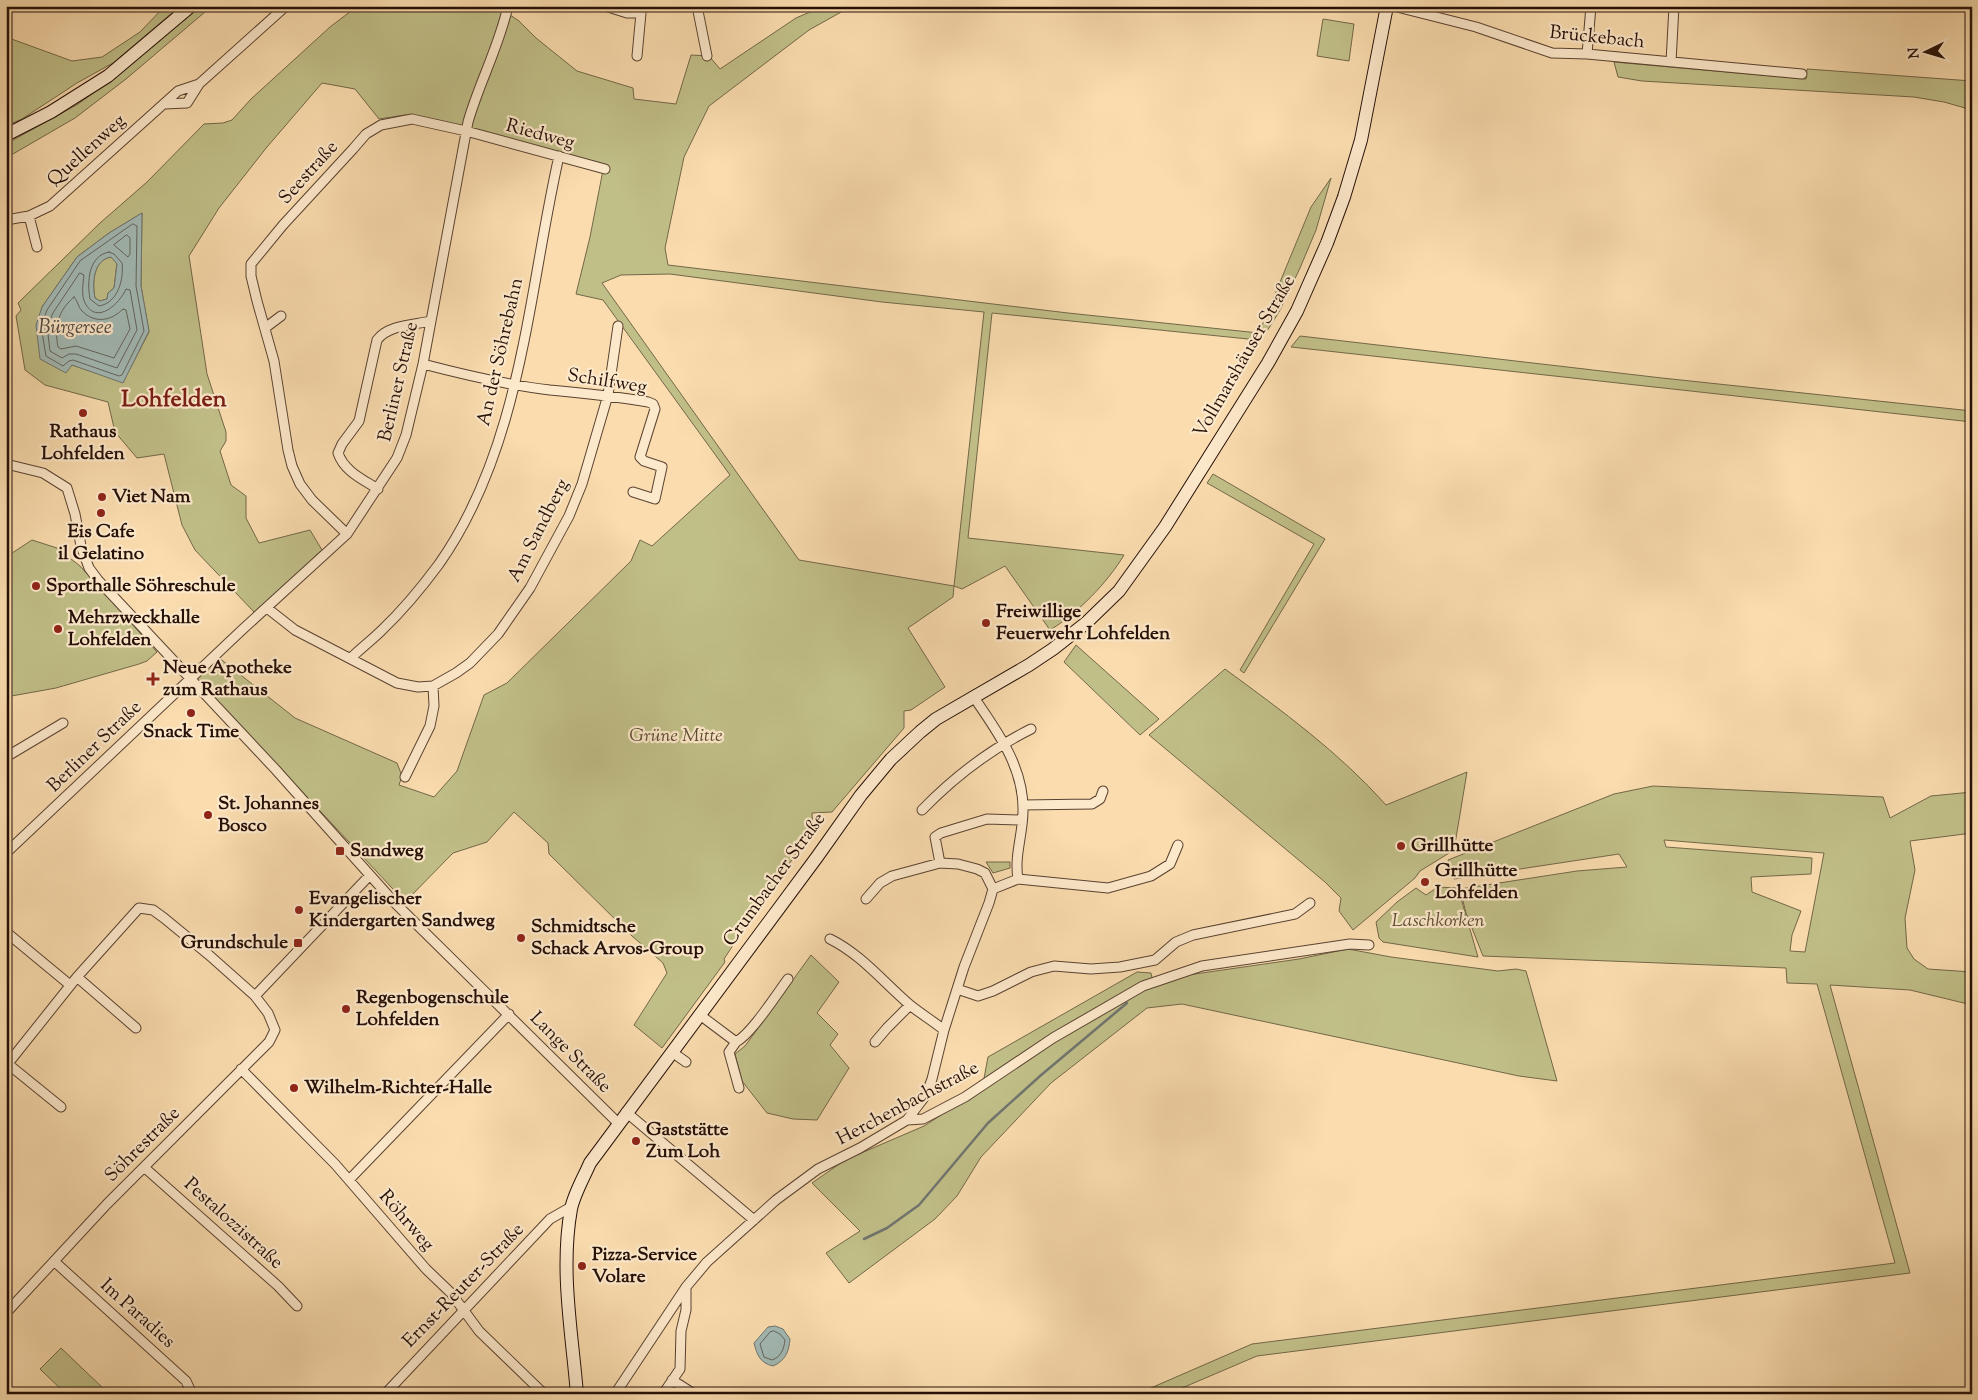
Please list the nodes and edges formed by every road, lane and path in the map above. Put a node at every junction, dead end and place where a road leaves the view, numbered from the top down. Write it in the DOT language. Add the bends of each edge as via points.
graph roads {
  1 [pos="191,6"];
  2 [pos="286,6"];
  3 [pos="508,6"];
  4 [pos="605,6"];
  5 [pos="697,6"];
  6 [pos="1387,6"];
  7 [pos="1394,6"];
  8 [pos="1591,6"];
  9 [pos="1674,6"];
  10 [pos="641,10"];
  11 [pos="1587,54"];
  12 [pos="637,56"];
  13 [pos="707,56"];
  14 [pos="1672,62"];
  15 [pos="1802,74"];
  16 [pos="200,84"];
  17 [pos="164,104"];
  18 [pos="466,131"];
  19 [pos="6,135"];
  20 [pos="559,156"];
  21 [pos="605,169"];
  22 [pos="29,216"];
  23 [pos="6,220"];
  24 [pos="38,247"];
  25 [pos="281,316"];
  26 [pos="431,321"];
  27 [pos="618,326"];
  28 [pos="265,328"];
  29 [pos="422,364"];
  30 [pos="514,385"];
  31 [pos="608,395"];
  32 [pos="6,464"];
  33 [pos="378,489"];
  34 [pos="633,492"];
  35 [pos="347,534"];
  36 [pos="267,608"];
  37 [pos="1053,649"];
  38 [pos="351,658"];
  39 [pos="190,678"];
  40 [pos="433,686"];
  41 [pos="973,696"];
  42 [pos="63,723"];
  43 [pos="1031,729"];
  44 [pos="1004,743"];
  45 [pos="6,757"];
  46 [pos="405,776"];
  47 [pos="1103,791"];
  48 [pos="1023,805"];
  49 [pos="922,810"];
  50 [pos="1022,820"];
  51 [pos="1178,845"];
  52 [pos="6,853"];
  53 [pos="940,863"];
  54 [pos="370,875"];
  55 [pos="1018,879"];
  56 [pos="992,889"];
  57 [pos="866,899"];
  58 [pos="1310,903"];
  59 [pos="6,932"];
  60 [pos="830,939"];
  61 [pos="1369,945"];
  62 [pos="77,977"];
  63 [pos="788,979"];
  64 [pos="70,985"];
  65 [pos="958,989"];
  66 [pos="255,996"];
  67 [pos="910,1005"];
  68 [pos="509,1014"];
  69 [pos="700,1015"];
  70 [pos="136,1028"];
  71 [pos="944,1030"];
  72 [pos="736,1042"];
  73 [pos="875,1042"];
  74 [pos="672,1052"];
  75 [pos="686,1062"];
  76 [pos="7,1065"];
  77 [pos="241,1070"];
  78 [pos="739,1088"];
  79 [pos="61,1107"];
  80 [pos="626,1112"];
  81 [pos="908,1120"];
  82 [pos="618,1123"];
  83 [pos="145,1168"];
  84 [pos="349,1180"];
  85 [pos="571,1207"];
  86 [pos="754,1220"];
  87 [pos="55,1262"];
  88 [pos="686,1287"];
  89 [pos="298,1306"];
  90 [pos="463,1309"];
  91 [pos="6,1313"];
  92 [pos="672,1380"];
  93 [pos="192,1394"];
  94 [pos="385,1394"];
  95 [pos="544,1394"];
  96 [pos="577,1394"];
  97 [pos="614,1394"];
  98 [pos="663,1394"];
  99 [pos="694,1394"];
  1 -- 19 [label="main road" via="108,76"];
  2 -- 16 [label="street, Quellenweg"];
  3 -- 18 [label="street, Berliner Straße"];
  4 -- 10 [label="street" via="627,12"];
  5 -- 13 [label="street"];
  6 -- 37 [label="main road, Vollmarshäuser Straße" via="1356,159 1327,243 1297,311 1160,536 1119,592"];
  7 -- 11 [label="street, Brückebach" via="1476,27 1552,53"];
  8 -- 11 [label="street"];
  9 -- 14 [label="street"];
  10 -- 12 [label="street"];
  11 -- 14 [label="street, Brückebach"];
  14 -- 15 [label="street, Brückebach"];
  16 -- 17 [label="street, Quellenweg" via="178,91"];
  16 -- 17 [label="street, Quellenweg" via="187,103"];
  17 -- 22 [label="street, Quellenweg" via="50,206"];
  18 -- 20 [label="street, Riedweg"];
  18 -- 26 [label="street, Berliner Straße"];
  18 -- 28 [label="street, Seestraße" via="412,120 381,125 366,134 251,264 251,276"];
  20 -- 21 [label="street, Riedweg"];
  20 -- 30 [label="street, An der Söhrebahn"];
  22 -- 23 [label="street, Quellenweg"];
  22 -- 24 [label="street"];
  25 -- 28 [label="street"];
  26 -- 29 [label="street, Berliner Straße"];
  26 -- 33 [label="street" via="390,330 377,340 359,421 338,453 341,462"];
  27 -- 31 [label="street, Am Sandberg"];
  28 -- 35 [label="street, Seestraße" via="274,361 288,450 296,475 312,500"];
  29 -- 30 [label="street, Schilfweg"];
  29 -- 33 [label="street, Berliner Straße" via="406,435 397,458"];
  30 -- 31 [label="street, Schilfweg"];
  30 -- 38 [label="street, An der Söhrebahn" via="484,479 439,564 382,630"];
  31 -- 34 [label="street, Schilfweg" via="648,402 655,409 640,457 644,462 662,467 655,499"];
  31 -- 40 [label="street, Am Sandberg" via="582,484 554,547 530,588 498,634 470,662"];
  32 -- 39 [label="street, Lange Straße" via="43,473 67,488 89,568"];
  33 -- 35 [label="street, Berliner Straße"];
  35 -- 36 [label="street, Berliner Straße"];
  36 -- 38 [label="street" via="296,630"];
  36 -- 39 [label="street, Berliner Straße"];
  37 -- 41 [label="main road, Crumbacher Straße"];
  38 -- 40 [label="street" via="397,683"];
  39 -- 52 [label="street, Berliner Straße"];
  39 -- 54 [label="street, Lange Straße"];
  40 -- 46 [label="street" via="430,726"];
  41 -- 44 [label="street"];
  41 -- 69 [label="main road, Crumbacher Straße" via="920,732 876,777"];
  42 -- 45 [label="street"];
  43 -- 44 [label="street"];
  44 -- 48 [label="street" via="1014,761"];
  44 -- 49 [label="street" via="945,786"];
  47 -- 48 [label="street" via="1100,800 1092,804"];
  48 -- 50 [label="street"];
  50 -- 53 [label="street" via="987,819 941,833 936,837"];
  50 -- 55 [label="street" via="1016,867"];
  51 -- 55 [label="street" via="1170,864 1151,876 1108,888"];
  53 -- 56 [label="street" via="958,864 985,873"];
  53 -- 57 [label="street" via="892,876 880,882"];
  54 -- 66 [label="street"];
  54 -- 68 [label="street, Lange Straße" via="412,921"];
  55 -- 56 [label="street"];
  56 -- 65 [label="street"];
  58 -- 65 [label="street" via="1295,914 1193,935 1176,942 1155,960 1091,969 1054,966 1031,972 978,996"];
  59 -- 64 [label="street"];
  60 -- 67 [label="street" via="845,946"];
  61 -- 81 [label="street, Herchenbachstraße" via="1350,944 1202,966 1143,986 1053,1038 965,1097 923,1119"];
  62 -- 64 [label="street"];
  62 -- 66 [label="street" via="139,908 153,910 164,918 210,954"];
  62 -- 70 [label="street"];
  63 -- 72 [label="street" via="741,1040"];
  64 -- 76 [label="street"];
  65 -- 71 [label="street"];
  66 -- 77 [label="street, Söhrestraße" via="268,1013 275,1030 269,1042"];
  67 -- 71 [label="street"];
  67 -- 73 [label="street"];
  68 -- 82 [label="street, Lange Straße"];
  68 -- 84 [label="street"];
  69 -- 72 [label="street"];
  69 -- 74 [label="main road, Crumbacher Straße"];
  71 -- 81 [label="street" via="926,1095"];
  72 -- 78 [label="street" via="729,1052"];
  74 -- 75 [label="street"];
  74 -- 80 [label="main road, Crumbacher Straße"];
  76 -- 79 [label="street"];
  77 -- 83 [label="street, Söhrestraße"];
  77 -- 84 [label="street, Röhrweg"];
  80 -- 82 [label="main road, Crumbacher Straße"];
  80 -- 86 [label="street"];
  81 -- 86 [label="street, Herchenbachstraße" via="818,1169"];
  82 -- 85 [label="main road, Crumbacher Straße" via="590,1163"];
  83 -- 87 [label="street, Söhrestraße" via="107,1204"];
  83 -- 89 [label="street, Pestalozzistraße"];
  84 -- 90 [label="street, Röhrweg"];
  85 -- 90 [label="street, Ernst-Reuter-Straße" via="550,1219"];
  85 -- 96 [label="main road, Crumbacher Straße" via="566,1247 567,1282"];
  86 -- 88 [label="street, Herchenbachstraße" via="707,1262"];
  87 -- 91 [label="street, Söhrestraße"];
  87 -- 93 [label="street, Im Paradies" via="186,1382"];
  88 -- 92 [label="street" via="680,1369"];
  88 -- 97 [label="street, Herchenbachstraße"];
  90 -- 94 [label="street, Ernst-Reuter-Straße"];
  90 -- 95 [label="street, Röhrweg" via="479,1331"];
  92 -- 98 [label="street"];
  92 -- 99 [label="street"];
}
